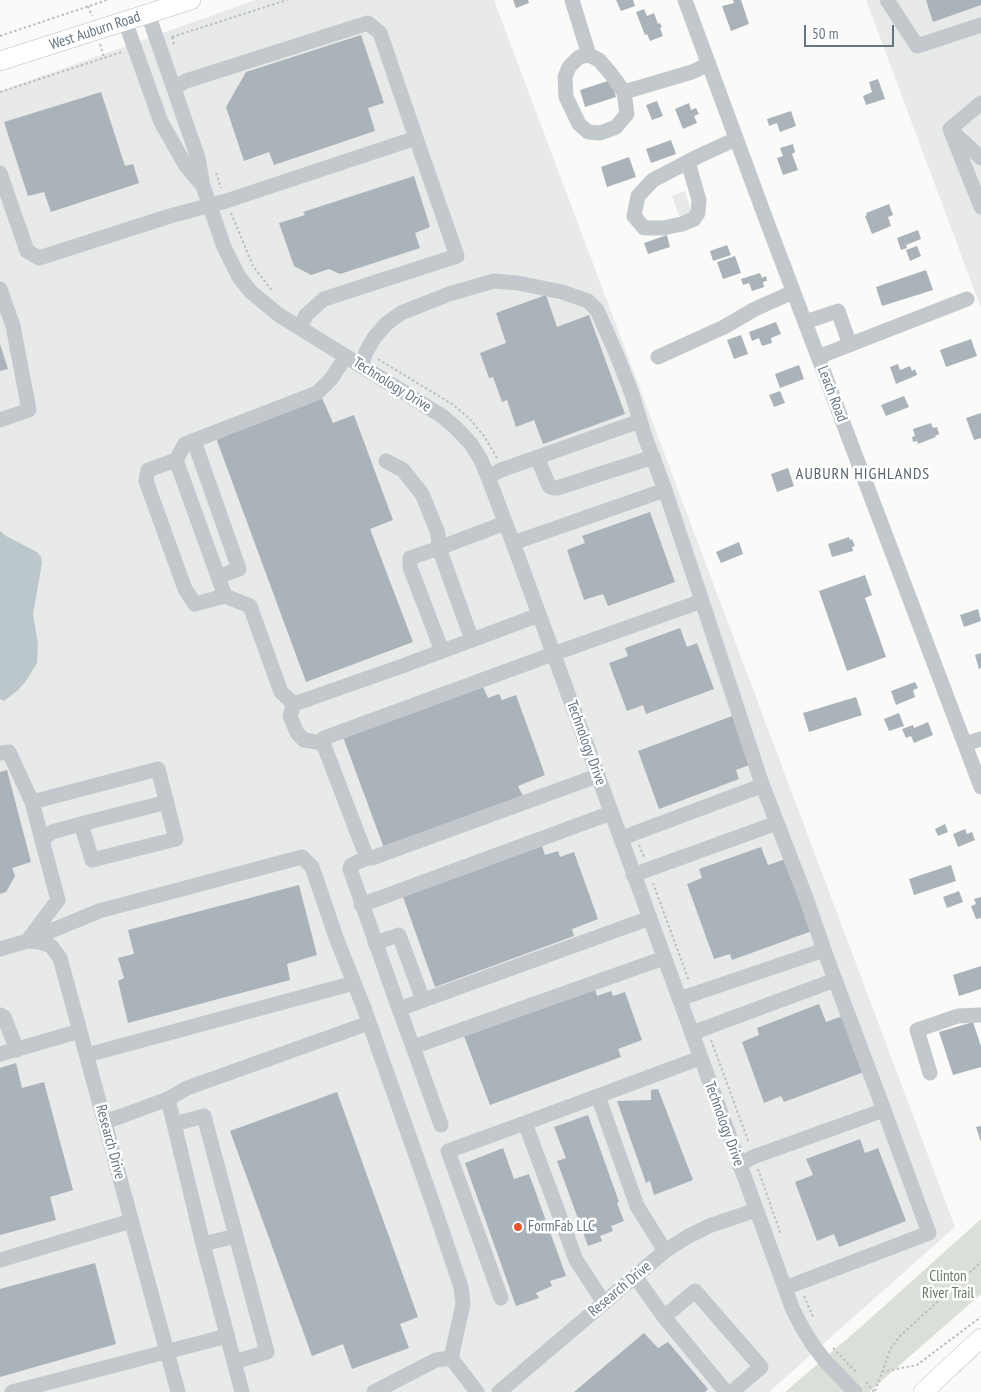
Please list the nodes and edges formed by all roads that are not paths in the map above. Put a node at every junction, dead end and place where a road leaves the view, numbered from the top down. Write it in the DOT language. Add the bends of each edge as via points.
graph roads {
  1 [pos="190,0"];
  2 [pos="559,0"];
  3 [pos="571,0"];
  4 [pos="685,0"];
  5 [pos="887,0"];
  6 [pos="148,14"];
  7 [pos="124,22"];
  8 [pos="981,24"];
  9 [pos="589,55"];
  10 [pos="0,61"];
  11 [pos="708,64"];
  12 [pos="174,88"];
  13 [pos="624,92"];
  14 [pos="981,103"];
  15 [pos="950,129"];
  16 [pos="416,138"];
  17 [pos="736,139"];
  18 [pos="981,158"];
  19 [pos="688,162"];
  20 [pos="0,173"];
  21 [pos="203,186"];
  22 [pos="210,205"];
  23 [pos="981,207"];
  24 [pos="0,289"];
  25 [pos="794,292"];
  26 [pos="966,299"];
  27 [pos="805,322"];
  28 [pos="300,328"];
  29 [pos="850,345"];
  30 [pos="346,356"];
  31 [pos="658,356"];
  32 [pos="818,358"];
  33 [pos="364,359"];
  34 [pos="0,420"];
  35 [pos="640,421"];
  36 [pos="194,440"];
  37 [pos="652,457"];
  38 [pos="537,458"];
  39 [pos="176,460"];
  40 [pos="386,461"];
  41 [pos="495,473"];
  42 [pos="665,490"];
  43 [pos="505,523"];
  44 [pos="513,543"];
  45 [pos="440,548"];
  46 [pos="218,577"];
  47 [pos="225,596"];
  48 [pos="702,601"];
  49 [pos="539,615"];
  50 [pos="472,640"];
  51 [pos="442,651"];
  52 [pos="553,654"];
  53 [pos="294,704"];
  54 [pos="981,739"];
  55 [pos="323,744"];
  56 [pos="965,744"];
  57 [pos="0,753"];
  58 [pos="597,776"];
  59 [pos="762,784"];
  60 [pos="981,787"];
  61 [pos="32,802"];
  62 [pos="166,802"];
  63 [pos="611,813"];
  64 [pos="777,823"];
  65 [pos="80,824"];
  66 [pos="628,836"];
  67 [pos="42,840"];
  68 [pos="367,858"];
  69 [pos="633,874"];
  70 [pos="361,905"];
  71 [pos="650,918"];
  72 [pos="26,941"];
  73 [pos="375,943"];
  74 [pos="0,949"];
  75 [pos="824,950"];
  76 [pos="664,958"];
  77 [pos="835,980"];
  78 [pos="354,983"];
  79 [pos="679,999"];
  80 [pos="423,1000"];
  81 [pos="399,1009"];
  82 [pos="0,1015"];
  83 [pos="981,1015"];
  84 [pos="369,1023"];
  85 [pos="80,1032"];
  86 [pos="692,1033"];
  87 [pos="413,1047"];
  88 [pos="17,1050"];
  89 [pos="0,1054"];
  90 [pos="87,1055"];
  91 [pos="700,1058"];
  92 [pos="930,1072"];
  93 [pos="598,1096"];
  94 [pos="168,1099"];
  95 [pos="884,1110"];
  96 [pos="105,1122"];
  97 [pos="525,1123"];
  98 [pos="174,1124"];
  99 [pos="440,1125"];
  100 [pos="739,1165"];
  101 [pos="756,1210"];
  102 [pos="132,1221"];
  103 [pos="236,1236"];
  104 [pos="203,1244"];
  105 [pos="665,1251"];
  106 [pos="0,1260"];
  107 [pos="635,1276"];
  108 [pos="785,1288"];
  109 [pos="501,1298"];
  110 [pos="604,1303"];
  111 [pos="664,1317"];
  112 [pos="228,1336"];
  113 [pos="981,1338"];
  114 [pos="167,1353"];
  115 [pos="451,1358"];
  116 [pos="981,1360"];
  117 [pos="234,1362"];
  118 [pos="12,1392"];
  119 [pos="178,1392"];
  120 [pos="242,1392"];
  121 [pos="374,1392"];
  122 [pos="477,1392"];
  123 [pos="499,1392"];
  124 [pos="726,1392"];
  125 [pos="732,1392"];
  126 [pos="855,1392"];
  127 [pos="923,1392"];
  1 -- 6 [label="main road, West Auburn Road"];
  2 -- 3 [label="street"];
  3 -- 9 [label="street"];
  4 -- 11 [label="street, Leach Road"];
  5 -- 8 [label="street" via="917,46"];
  6 -- 7 [label="main road, West Auburn Road"];
  6 -- 12 [label="street, Technology Drive"];
  7 -- 10 [label="main road, West Auburn Road"];
  7 -- 21 [label="street, Technology Drive" via="161,122 186,166"];
  9 -- 13 [label="street" via="599,60"];
  9 -- 13 [label="street" via="579,57 565,77 566,97 579,124 588,132 600,133 616,127 627,114"];
  11 -- 13 [label="street"];
  11 -- 17 [label="street, Leach Road"];
  12 -- 16 [label="street" via="186,81 368,23 380,33"];
  12 -- 21 [label="street, Technology Drive" via="198,158"];
  14 -- 15 [label="street"];
  15 -- 18 [label="street"];
  15 -- 23 [label="street"];
  16 -- 22 [label="street"];
  16 -- 28 [label="street" via="457,256 324,299 306,315"];
  17 -- 19 [label="street"];
  17 -- 25 [label="street, Leach Road"];
  19 -- 19 [label="street" via="653,180 638,196 634,216 644,228 663,228 694,219 699,200"];
  20 -- 22 [label="street" via="28,251 38,258"];
  21 -- 22 [label="street, Technology Drive"];
  22 -- 28 [label="street, Technology Drive" via="224,247 239,276 263,303"];
  24 -- 34 [label="street" via="13,326 29,410"];
  25 -- 27 [label="street, Leach Road"];
  25 -- 31 [label="street"];
  26 -- 29 [label="street"];
  27 -- 29 [label="street" via="838,311"];
  27 -- 32 [label="street, Leach Road"];
  28 -- 30 [label="street, Technology Drive"];
  29 -- 32 [label="street"];
  30 -- 33 [label="street, Technology Drive"];
  30 -- 36 [label="street" via="317,393"];
  32 -- 56 [label="street, Leach Road"];
  33 -- 35 [label="street" via="374,338 401,312 449,294 494,281 562,292 588,301 597,310"];
  33 -- 41 [label="street, Technology Drive" via="455,426"];
  35 -- 37 [label="street"];
  35 -- 38 [label="street"];
  36 -- 39 [label="street" via="186,444"];
  36 -- 46 [label="street" via="239,569"];
  37 -- 38 [label="street" via="557,488 549,486"];
  37 -- 42 [label="street"];
  38 -- 41 [label="street"];
  39 -- 46 [label="street"];
  39 -- 47 [label="street" via="148,470 146,481 155,508 185,589 195,604"];
  40 -- 45 [label="street" via="403,470 422,494 438,533"];
  41 -- 43 [label="street, Technology Drive"];
  42 -- 44 [label="street"];
  42 -- 48 [label="street"];
  43 -- 44 [label="street, Technology Drive"];
  43 -- 45 [label="street"];
  44 -- 49 [label="street, Technology Drive"];
  45 -- 50 [label="street"];
  45 -- 51 [label="street" via="410,558 410,567"];
  46 -- 47 [label="street"];
  47 -- 53 [label="street" via="250,606 281,692"];
  48 -- 52 [label="street"];
  48 -- 59 [label="street"];
  49 -- 50 [label="street"];
  49 -- 52 [label="street, Technology Drive"];
  50 -- 51 [label="street"];
  51 -- 53 [label="street"];
  52 -- 55 [label="street" via="324,738"];
  52 -- 58 [label="street, Technology Drive"];
  53 -- 55 [label="street" via="290,716 297,733 304,740"];
  54 -- 56 [label="street"];
  55 -- 68 [label="street"];
  56 -- 60 [label="street, Leach Road"];
  57 -- 61 [label="street" via="9,752"];
  58 -- 63 [label="street, Technology Drive"];
  58 -- 68 [label="street"];
  59 -- 64 [label="street"];
  59 -- 66 [label="street"];
  61 -- 62 [label="street" via="158,769"];
  61 -- 67 [label="street"];
  62 -- 65 [label="street"];
  62 -- 65 [label="street" via="176,839 92,860"];
  63 -- 66 [label="street, Technology Drive"];
  63 -- 70 [label="street"];
  64 -- 69 [label="street"];
  64 -- 75 [label="street"];
  65 -- 67 [label="street" via="52,832"];
  66 -- 69 [label="street, Technology Drive"];
  67 -- 72 [label="street" via="58,900"];
  68 -- 70 [label="street" via="351,865 350,869"];
  69 -- 71 [label="street, Technology Drive"];
  70 -- 73 [label="street"];
  71 -- 76 [label="street, Technology Drive"];
  71 -- 80 [label="street"];
  72 -- 74 [label="street, Research Drive"];
  72 -- 78 [label="street" via="99,911 302,857 312,868"];
  72 -- 85 [label="street, Research Drive" via="51,946 60,958"];
  73 -- 80 [label="street" via="399,935"];
  73 -- 81 [label="street"];
  75 -- 77 [label="street"];
  75 -- 79 [label="street"];
  76 -- 79 [label="street, Technology Drive"];
  76 -- 87 [label="street"];
  77 -- 86 [label="street"];
  77 -- 95 [label="street"];
  78 -- 84 [label="street"];
  78 -- 90 [label="street"];
  79 -- 86 [label="street, Technology Drive"];
  80 -- 81 [label="street"];
  81 -- 87 [label="street"];
  82 -- 88 [label="street" via="4,1017"];
  83 -- 92 [label="street" via="958,1016 917,1030"];
  84 -- 94 [label="street" via="187,1088"];
  84 -- 115 [label="street" via="461,1287 463,1304"];
  85 -- 88 [label="street"];
  85 -- 90 [label="street, Research Drive"];
  86 -- 91 [label="street, Technology Drive"];
  87 -- 99 [label="street"];
  88 -- 89 [label="street"];
  90 -- 96 [label="street, Research Drive"];
  91 -- 93 [label="street"];
  91 -- 100 [label="street, Technology Drive"];
  93 -- 97 [label="street"];
  93 -- 105 [label="street" via="637,1206"];
  94 -- 96 [label="street"];
  94 -- 98 [label="street"];
  95 -- 100 [label="street" via="753,1156"];
  95 -- 108 [label="street" via="929,1233"];
  96 -- 102 [label="street, Research Drive"];
  97 -- 109 [label="street" via="448,1151"];
  97 -- 110 [label="street" via="576,1260"];
  98 -- 103 [label="street" via="204,1116"];
  98 -- 104 [label="street"];
  100 -- 101 [label="street, Technology Drive"];
  101 -- 105 [label="street, Research Drive" via="709,1226"];
  101 -- 108 [label="street, Technology Drive"];
  102 -- 106 [label="street"];
  102 -- 114 [label="street, Research Drive"];
  103 -- 104 [label="street"];
  103 -- 117 [label="street" via="267,1352"];
  104 -- 112 [label="street"];
  105 -- 107 [label="street, Research Drive"];
  107 -- 110 [label="street, Research Drive"];
  107 -- 111 [label="street"];
  108 -- 126 [label="street, Technology Drive" via="813,1345"];
  110 -- 123 [label="street, Research Drive"];
  111 -- 124 [label="street"];
  111 -- 125 [label="street" via="696,1291 761,1367"];
  112 -- 114 [label="street"];
  112 -- 117 [label="street"];
  113 -- 116 [label="main road" via="978,1346"];
  113 -- 127 [label="main road"];
  114 -- 118 [label="street"];
  114 -- 119 [label="street, Research Drive"];
  115 -- 121 [label="street" via="436,1360"];
  115 -- 122 [label="street"];
  117 -- 120 [label="street"];
}
